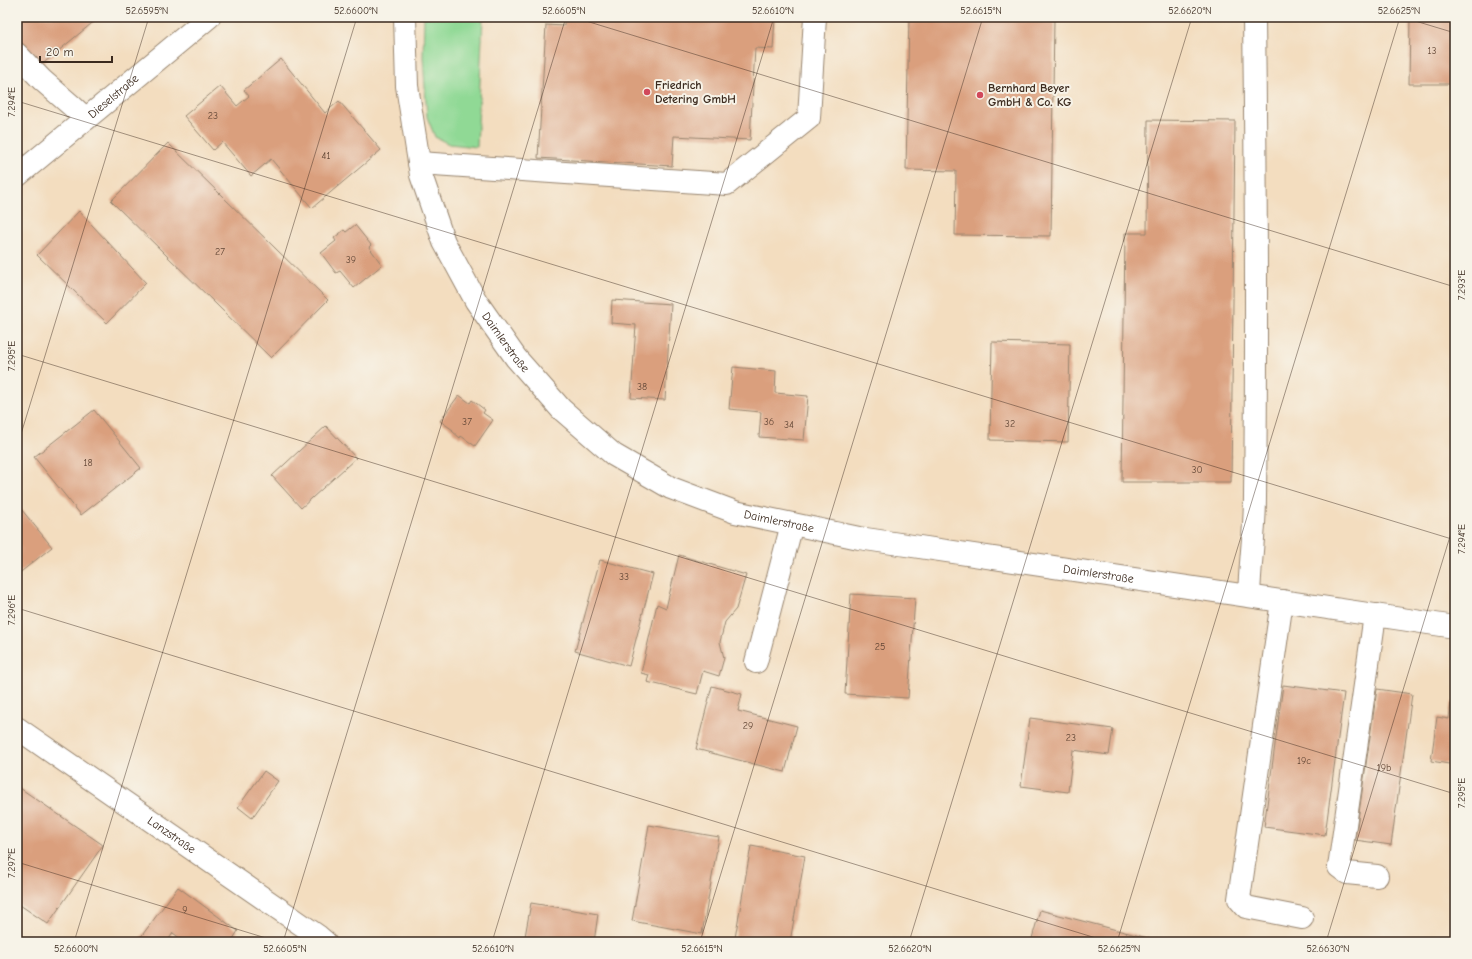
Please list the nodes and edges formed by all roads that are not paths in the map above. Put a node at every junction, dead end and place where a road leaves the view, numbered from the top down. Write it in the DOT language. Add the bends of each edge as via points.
graph roads {
  1 [pos="209,17"];
  2 [pos="405,17"];
  3 [pos="815,17"];
  4 [pos="1254,17"];
  5 [pos="17,54"];
  6 [pos="86,119"];
  7 [pos="419,163"];
  8 [pos="17,176"];
  9 [pos="792,524"];
  10 [pos="1250,596"];
  11 [pos="1282,601"];
  12 [pos="1375,615"];
  13 [pos="1455,627"];
  14 [pos="756,662"];
  15 [pos="17,728"];
  16 [pos="1377,876"];
  17 [pos="1302,918"];
  18 [pos="325,942"];
  1 -- 6 [label="street, Dieselstraße"];
  2 -- 7 [label="street, Daimlerstraße" via="407,86"];
  3 -- 7 [label="street" via="809,118 727,184"];
  4 -- 10 [label="street" via="1255,491"];
  5 -- 6 [label="street"];
  6 -- 8 [label="street, Dieselstraße"];
  7 -- 9 [label="street, Daimlerstraße" via="444,242 476,302 516,358 562,409 614,455 671,488 735,512"];
  9 -- 10 [label="street, Daimlerstraße" via="859,538"];
  9 -- 14 [label="street"];
  10 -- 11 [label="street, Daimlerstraße"];
  11 -- 12 [label="street, Daimlerstraße"];
  11 -- 17 [label="street" via="1239,899 1246,907"];
  12 -- 13 [label="street, Daimlerstraße"];
  12 -- 16 [label="street" via="1339,867 1347,873"];
  15 -- 18 [label="street, Lanzstraße"];
}
